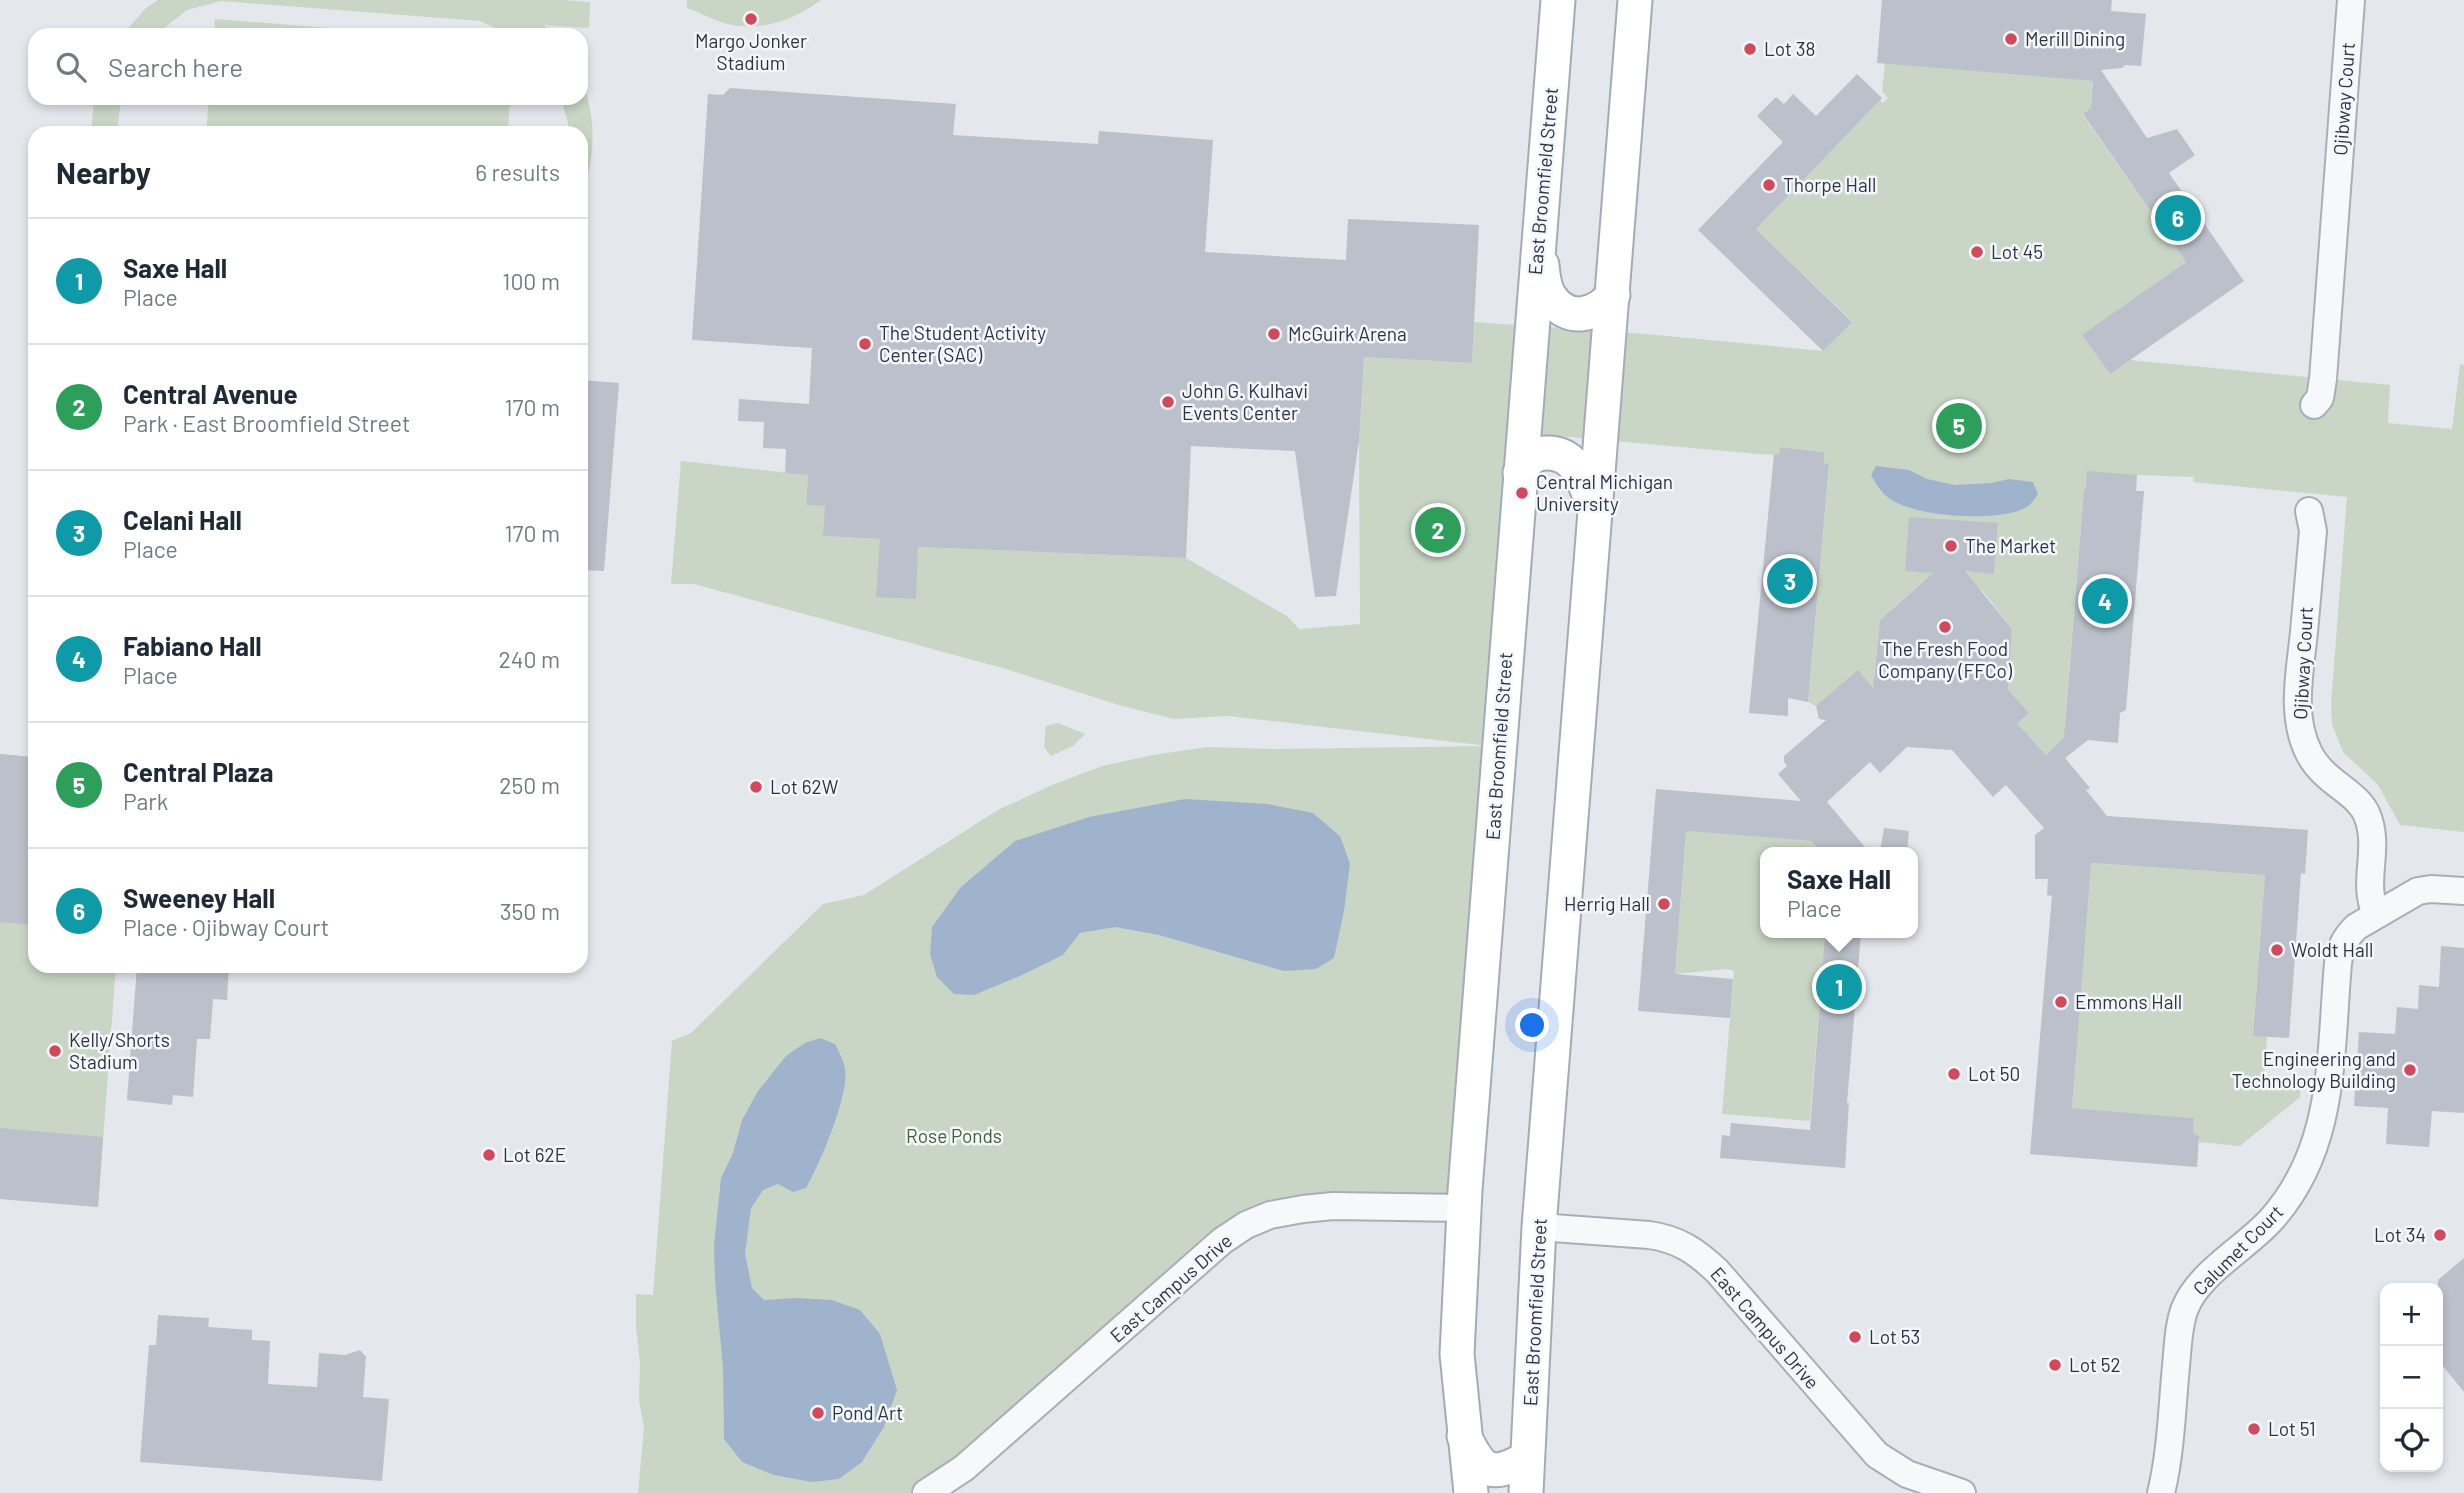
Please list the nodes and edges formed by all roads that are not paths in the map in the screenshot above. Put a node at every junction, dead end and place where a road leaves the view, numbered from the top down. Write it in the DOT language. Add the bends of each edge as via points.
graph roads {
  1 [pos="1558,0"];
  2 [pos="1635,0"];
  3 [pos="2351,0"];
  4 [pos="1539,242"];
  5 [pos="1613,295"];
  6 [pos="2314,405"];
  7 [pos="1520,473"];
  8 [pos="2309,511"];
  9 [pos="1596,512"];
  10 [pos="2464,891"];
  11 [pos="2376,914"];
  12 [pos="1464,1208"];
  13 [pos="1539,1227"];
  14 [pos="1464,1436"];
  15 [pos="1527,1458"];
  16 [pos="926,1493"];
  17 [pos="1471,1493"];
  18 [pos="1526,1493"];
  19 [pos="1962,1493"];
  20 [pos="2161,1493"];
  1 -- 4 [label="main road, East Broomfield Street"];
  2 -- 5 [label="main road, East Broomfield Street"];
  3 -- 6 [label="street, Ojibway Court" via="2323,379"];
  4 -- 5 [label="main road" via="1547,290 1563,310 1594,312"];
  4 -- 7 [label="main road, East Broomfield Street"];
  5 -- 9 [label="main road, East Broomfield Street"];
  7 -- 9 [label="main road" via="1534,455 1564,456 1581,473"];
  7 -- 12 [label="main road, East Broomfield Street"];
  8 -- 11 [label="street, Ojibway Court" via="2313,531 2298,693 2300,728 2317,767 2357,800 2367,815 2372,846 2369,897"];
  9 -- 13 [label="main road, East Broomfield Street"];
  10 -- 11 [label="street, Calumet Court" via="2418,891"];
  11 -- 20 [label="street, Calumet Court" via="2349,934 2339,954 2324,1114 2305,1170 2277,1213 2203,1282 2185,1309"];
  12 -- 14 [label="main road, East Broomfield Street" via="1457,1354"];
  12 -- 16 [label="street, East Campus Drive" via="1332,1206 1270,1215 1246,1225 1222,1241 964,1468"];
  13 -- 15 [label="main road, East Broomfield Street"];
  13 -- 19 [label="street, East Campus Drive" via="1649,1235 1686,1245 1717,1271 1877,1454 1907,1474"];
  14 -- 15 [label="main road" via="1476,1460 1486,1468 1509,1468"];
  14 -- 17 [label="main road, East Broomfield Street"];
  15 -- 18 [label="main road, East Broomfield Street"];
}
